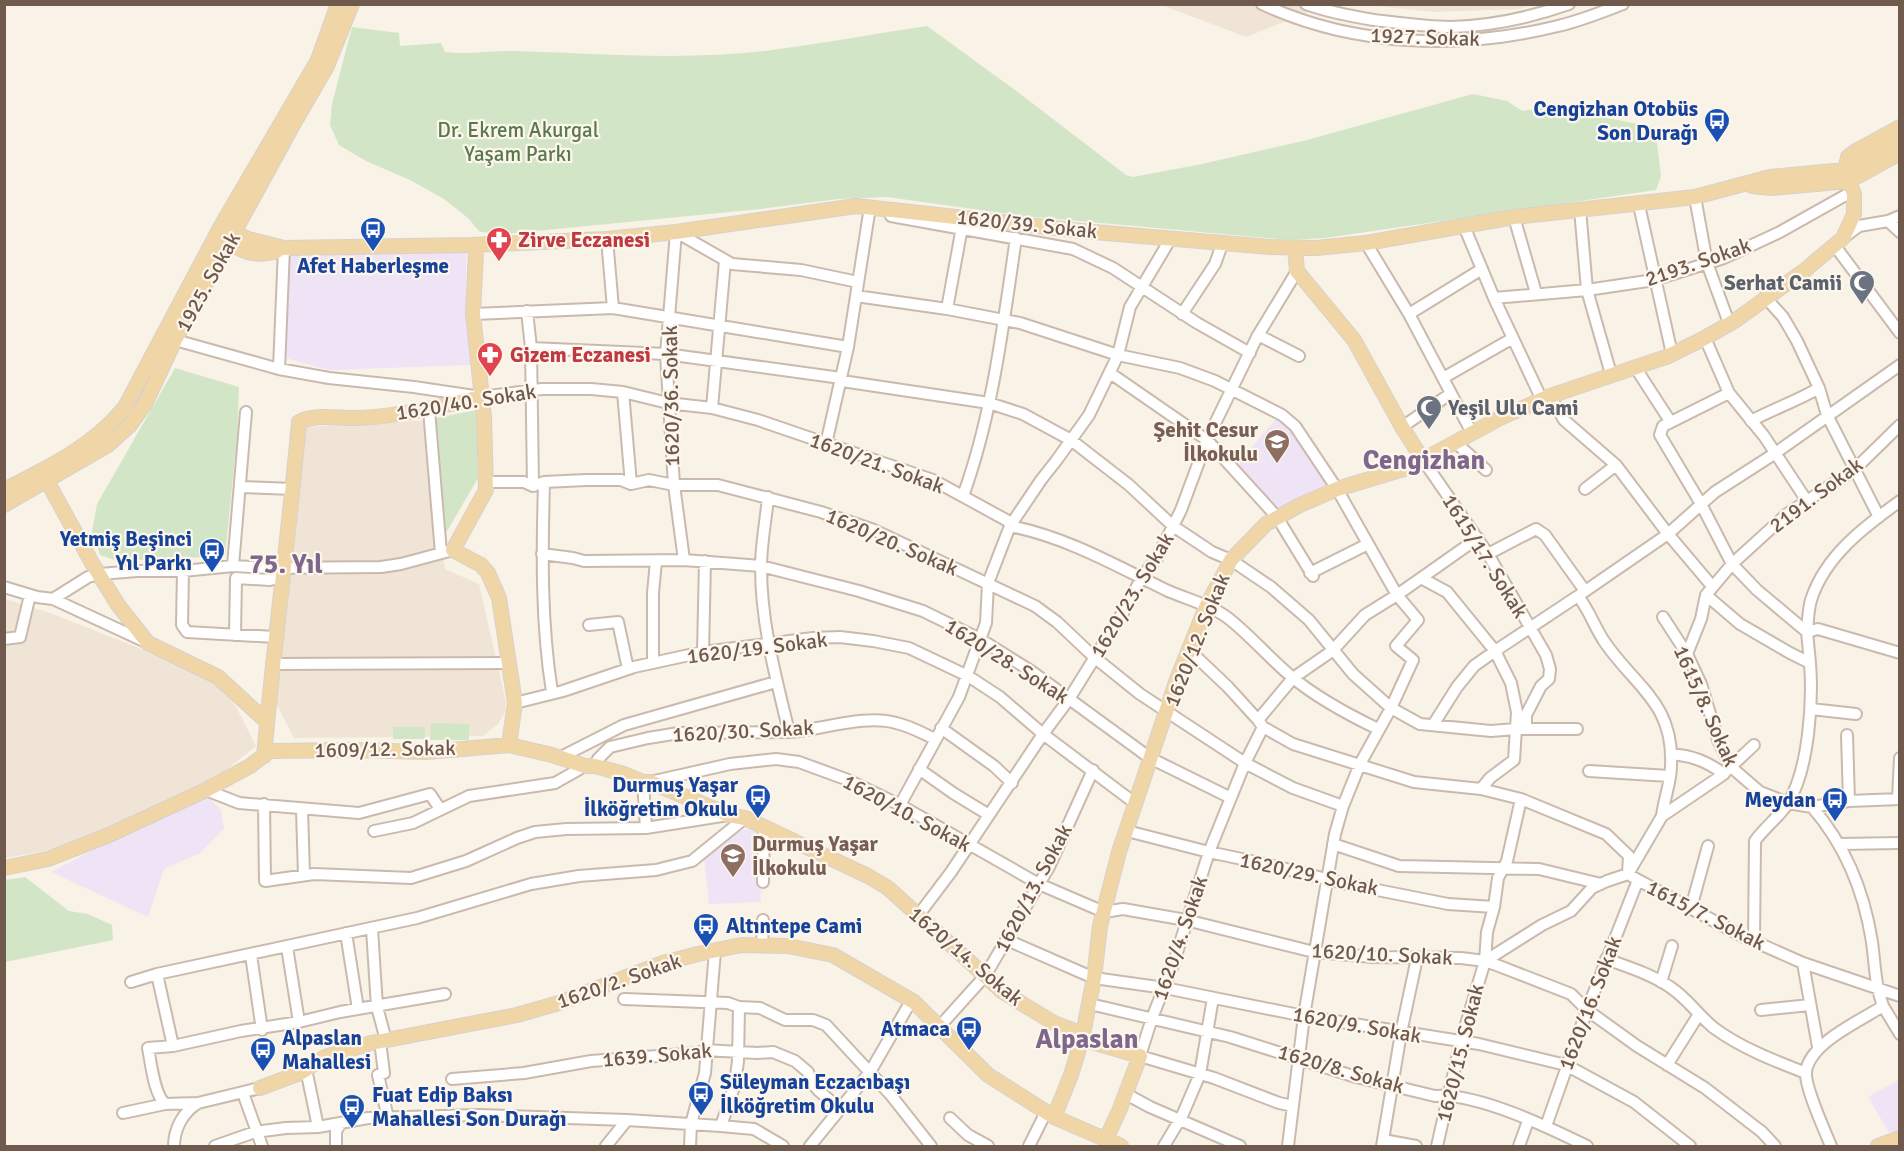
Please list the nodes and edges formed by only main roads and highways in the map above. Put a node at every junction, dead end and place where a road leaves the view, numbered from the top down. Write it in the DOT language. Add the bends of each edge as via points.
graph roads {
  1 [pos="338,4"];
  2 [pos="352,4"];
  3 [pos="1899,128"];
  4 [pos="1899,141"];
  5 [pos="1899,153"];
  6 [pos="1849,181"];
  7 [pos="221,226"];
  8 [pos="232,238"];
  9 [pos="472,245"];
  10 [pos="1295,248"];
  11 [pos="481,397"];
  12 [pos="1423,460"];
  13 [pos="47,481"];
  14 [pos="4,490"];
  15 [pos="4,505"];
  16 [pos="267,722"];
  17 [pos="509,744"];
  18 [pos="264,756"];
  19 [pos="4,868"];
  20 [pos="1082,1039"];
  21 [pos="1140,1056"];
  22 [pos="260,1088"];
  23 [pos="1050,1114"];
  24 [pos="1899,1138"];
  25 [pos="1104,1143"];
  26 [pos="1120,1146"];
  27 [pos="1880,1146"];
  1 -- 7 [label="main road, 1925. Sokak" via="318,60"];
  2 -- 8 [label="main road, 1925. Sokak" via="327,66"];
  3 -- 6 [label="main road" via="1848,157"];
  4 -- 6 [label="main road"];
  5 -- 6 [label="main road"];
  6 -- 10 [label="main road, 1620/39. Sokak" via="1771,188 1744,185 1639,205 1514,217 1366,243"];
  6 -- 12 [label="main road, 1620/12. Sokak" via="1854,214 1839,242 1729,323 1672,354 1546,398"];
  7 -- 8 [label="main road, 1620/39. Sokak"];
  7 -- 14 [label="main road, 1925. Sokak" via="146,370 112,423 87,443"];
  8 -- 9 [label="main road, 1620/39. Sokak" via="284,249"];
  8 -- 13 [label="main road, 1925. Sokak" via="175,340 145,404 130,425 108,445"];
  9 -- 10 [label="main road, 1620/39. Sokak" via="607,239 856,206 1049,228"];
  9 -- 11 [label="main road" via="476,251 473,314"];
  10 -- 12 [label="main road, 1615/17. Sokak" via="1297,271 1354,340"];
  11 -- 16 [label="main road, 1620/40. Sokak" via="429,410 358,418 307,418 299,422"];
  11 -- 17 [label="main road" via="486,490 447,552 482,565 499,598 515,703"];
  12 -- 20 [label="main road, 1620/12. Sokak" via="1300,505 1266,524 1230,560 1189,650 1119,852 1100,926"];
  13 -- 15 [label="main road, 1925. Sokak"];
  13 -- 16 [label="main road" via="118,605 148,643 218,677"];
  16 -- 18 [label="main road"];
  17 -- 18 [label="main road, 1609/12. Sokak" via="426,752 270,751"];
  17 -- 20 [label="main road, 1620/14. Sokak" via="647,782 745,818 868,876 888,888 1003,992"];
  18 -- 19 [label="main road" via="206,790 99,839 48,859"];
  20 -- 21 [label="main road, 1620/14. Sokak"];
  20 -- 23 [label="main road, 1620/12. Sokak" via="1071,1075"];
  21 -- 25 [label="main road, 1620/4. Sokak"];
  22 -- 23 [label="main road, 1620/2. Sokak" via="325,1057 383,1041 517,1015 663,963 741,945 762,945 833,956 914,1002 988,1075"];
  23 -- 25 [label="main road, 1620/2. Sokak"];
  24 -- 27 [label="main road"];
  25 -- 26 [label="main road, 1620/2. Sokak"];
}
